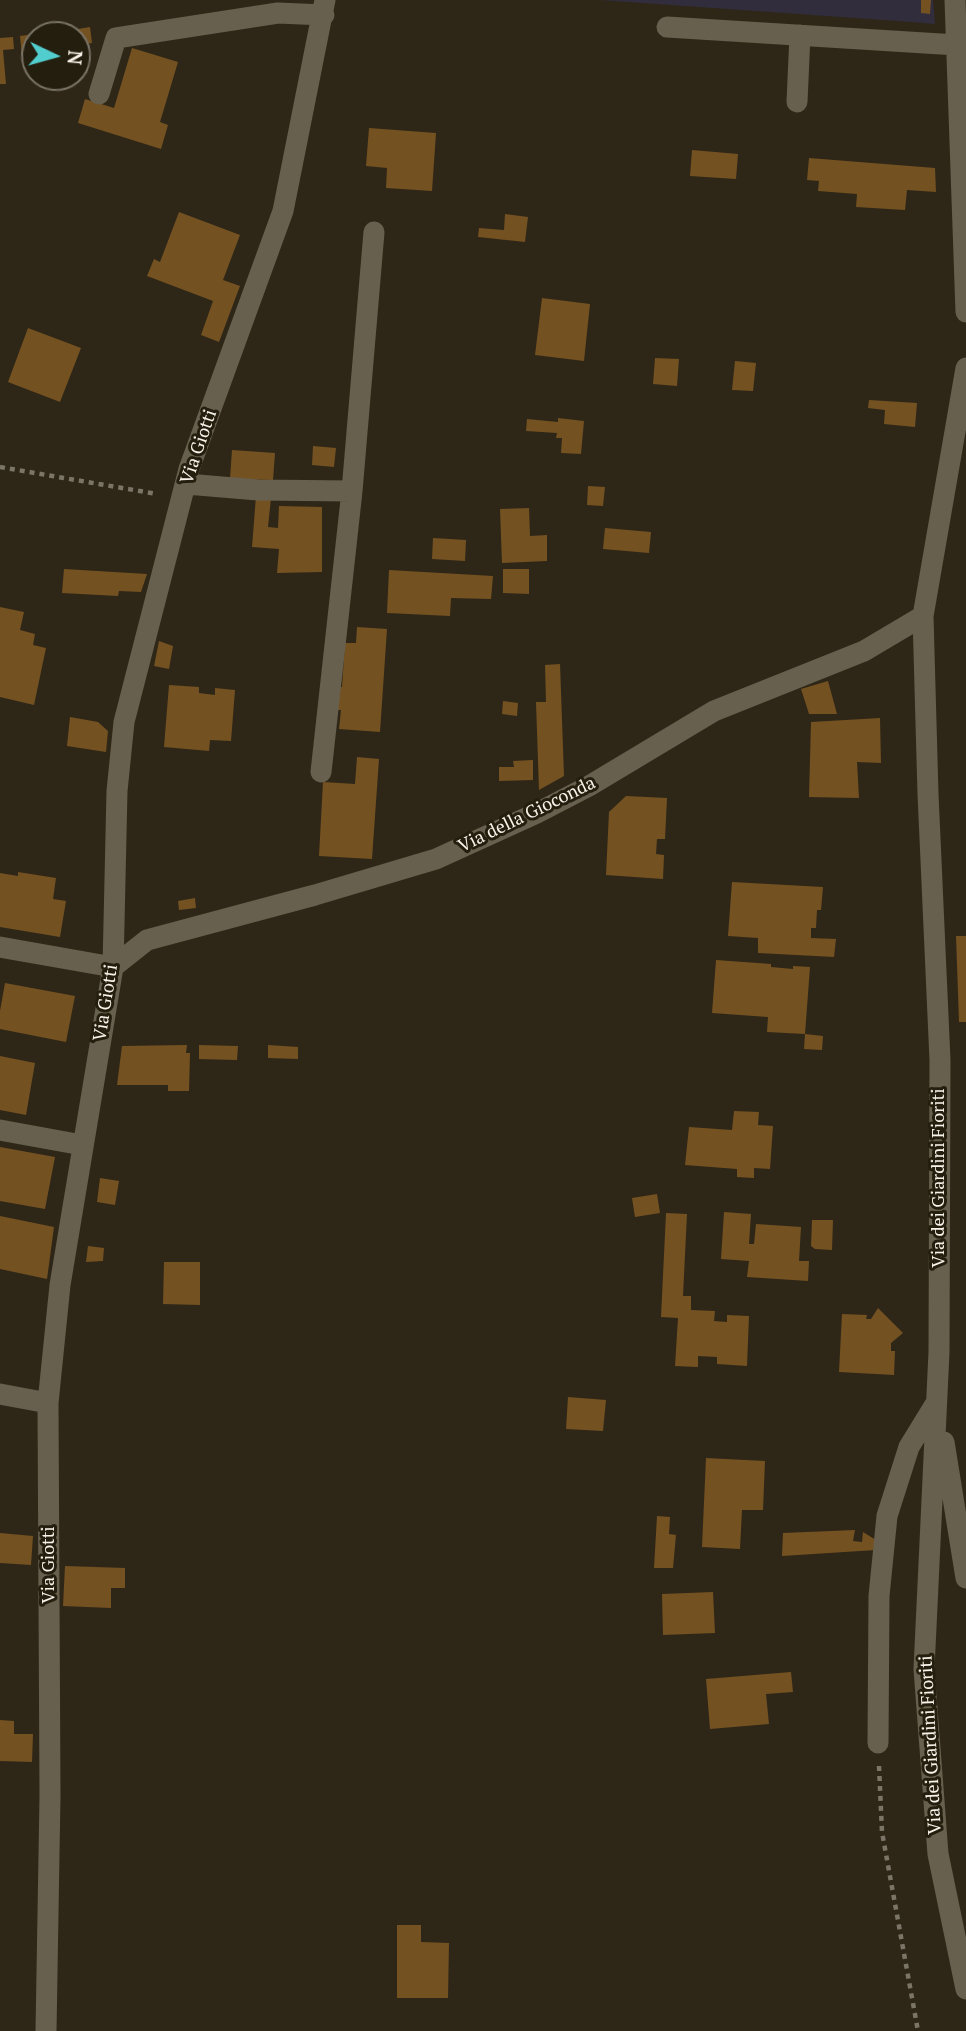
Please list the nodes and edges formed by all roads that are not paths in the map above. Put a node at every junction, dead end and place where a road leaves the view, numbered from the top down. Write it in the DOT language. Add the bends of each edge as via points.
graph roads {
  1 [pos="955,0"];
  2 [pos="325,7"];
  3 [pos="667,27"];
  4 [pos="800,35"];
  5 [pos="957,45"];
  6 [pos="99,94"];
  7 [pos="797,102"];
  8 [pos="374,232"];
  9 [pos="966,312"];
  10 [pos="966,368"];
  11 [pos="960,440"];
  12 [pos="184,491"];
  13 [pos="352,491"];
  14 [pos="923,616"];
  15 [pos="321,772"];
  16 [pos="0,947"];
  17 [pos="113,967"];
  18 [pos="0,1130"];
  19 [pos="82,1145"];
  20 [pos="0,1394"];
  21 [pos="937,1402"];
  22 [pos="48,1403"];
  23 [pos="966,1578"];
  24 [pos="878,1743"];
  25 [pos="966,1989"];
  26 [pos="47,2031"];
  1 -- 5 [label="street"];
  2 -- 6 [label="street" via="116,38"];
  2 -- 12 [label="street, Via Giotti" via="282,211"];
  3 -- 4 [label="street"];
  4 -- 5 [label="street"];
  4 -- 7 [label="street"];
  5 -- 9 [label="street"];
  8 -- 13 [label="street"];
  10 -- 11 [label="street, Via dei Giardini Fioriti"];
  11 -- 14 [label="street, Via dei Giardini Fioriti"];
  12 -- 13 [label="street"];
  12 -- 17 [label="street, Via Giotti" via="124,722 117,791"];
  13 -- 15 [label="street"];
  14 -- 17 [label="street, Via della Gioconda" via="864,651 714,711 589,786 436,859 147,940"];
  14 -- 21 [label="street, Via dei Giardini Fioriti" via="940,1059"];
  16 -- 17 [label="street"];
  17 -- 19 [label="street, Via Giotti"];
  18 -- 19 [label="street"];
  19 -- 22 [label="street, Via Giotti" via="60,1285"];
  20 -- 22 [label="street"];
  21 -- 23 [label="street"];
  21 -- 24 [label="street" via="909,1447 887,1516 879,1596"];
  21 -- 25 [label="street, Via dei Giardini Fioriti" via="924,1669 937,1854"];
  22 -- 26 [label="street, Via Giotti"];
}
